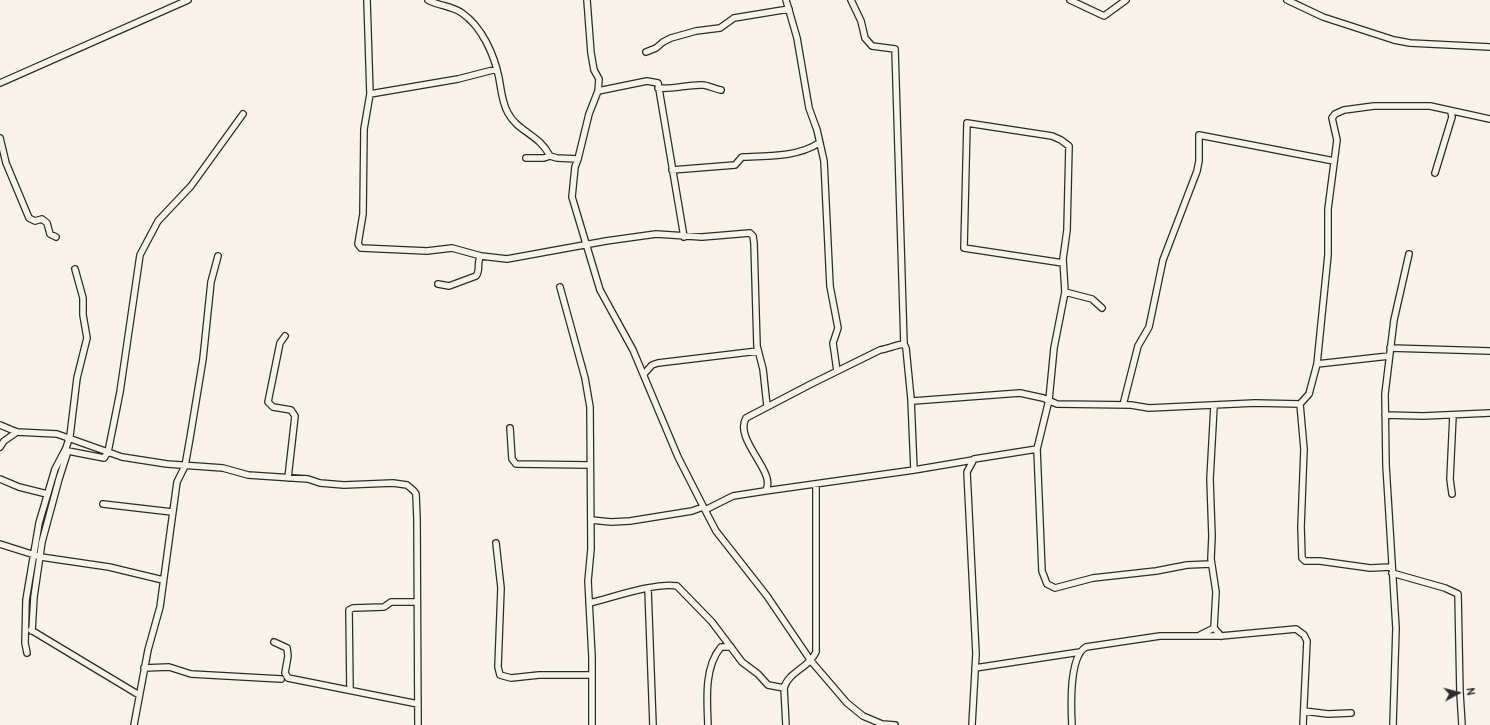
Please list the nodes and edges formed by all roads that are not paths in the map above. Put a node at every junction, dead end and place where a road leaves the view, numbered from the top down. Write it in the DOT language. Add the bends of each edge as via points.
graph roads {
  1 [pos="188,0"];
  2 [pos="367,0"];
  3 [pos="428,0"];
  4 [pos="587,0"];
  5 [pos="786,0"];
  6 [pos="851,0"];
  7 [pos="1070,0"];
  8 [pos="1126,0"];
  9 [pos="1287,0"];
  10 [pos="789,9"];
  11 [pos="1490,47"];
  12 [pos="646,52"];
  13 [pos="497,69"];
  14 [pos="0,83"];
  15 [pos="658,88"];
  16 [pos="721,90"];
  17 [pos="598,91"];
  18 [pos="370,94"];
  19 [pos="243,114"];
  20 [pos="1453,114"];
  21 [pos="1490,119"];
  22 [pos="0,138"];
  23 [pos="819,143"];
  24 [pos="550,156"];
  25 [pos="526,158"];
  26 [pos="578,159"];
  27 [pos="1334,161"];
  28 [pos="672,170"];
  29 [pos="1435,173"];
  30 [pos="56,237"];
  31 [pos="684,237"];
  32 [pos="587,245"];
  33 [pos="1409,254"];
  34 [pos="218,256"];
  35 [pos="481,256"];
  36 [pos="1063,263"];
  37 [pos="75,269"];
  38 [pos="438,284"];
  39 [pos="560,287"];
  40 [pos="1065,292"];
  41 [pos="1102,308"];
  42 [pos="285,336"];
  43 [pos="904,344"];
  44 [pos="1390,348"];
  45 [pos="758,351"];
  46 [pos="1490,351"];
  47 [pos="1389,356"];
  48 [pos="1317,364"];
  49 [pos="836,372"];
  50 [pos="644,374"];
  51 [pos="911,398"];
  52 [pos="1049,400"];
  53 [pos="1300,404"];
  54 [pos="1123,405"];
  55 [pos="767,406"];
  56 [pos="1214,406"];
  57 [pos="1490,414"];
  58 [pos="1385,415"];
  59 [pos="1453,415"];
  60 [pos="0,425"];
  61 [pos="510,428"];
  62 [pos="17,432"];
  63 [pos="69,438"];
  64 [pos="0,447"];
  65 [pos="1037,449"];
  66 [pos="108,452"];
  67 [pos="973,460"];
  68 [pos="589,465"];
  69 [pos="185,466"];
  70 [pos="914,470"];
  71 [pos="288,478"];
  72 [pos="0,479"];
  73 [pos="816,484"];
  74 [pos="765,491"];
  75 [pos="46,494"];
  76 [pos="1452,494"];
  77 [pos="103,504"];
  78 [pos="704,509"];
  79 [pos="172,512"];
  80 [pos="591,520"];
  81 [pos="496,543"];
  82 [pos="0,544"];
  83 [pos="34,555"];
  84 [pos="41,557"];
  85 [pos="1211,564"];
  86 [pos="1392,567"];
  87 [pos="1392,573"];
  88 [pos="163,580"];
  89 [pos="648,588"];
  90 [pos="417,602"];
  91 [pos="589,603"];
  92 [pos="26,627"];
  93 [pos="1214,628"];
  94 [pos="32,631"];
  95 [pos="1198,636"];
  96 [pos="1221,636"];
  97 [pos="274,642"];
  98 [pos="731,647"];
  99 [pos="805,652"];
  100 [pos="1080,652"];
  101 [pos="27,653"];
  102 [pos="811,661"];
  103 [pos="803,667"];
  104 [pos="144,668"];
  105 [pos="975,668"];
  106 [pos="592,675"];
  107 [pos="281,679"];
  108 [pos="784,688"];
  109 [pos="350,690"];
  110 [pos="139,695"];
  111 [pos="418,704"];
  112 [pos="1304,711"];
  113 [pos="1351,713"];
  114 [pos="134,725"];
  115 [pos="418,725"];
  116 [pos="592,725"];
  117 [pos="653,725"];
  118 [pos="708,725"];
  119 [pos="786,725"];
  120 [pos="895,725"];
  121 [pos="972,725"];
  122 [pos="1072,725"];
  123 [pos="1303,725"];
  124 [pos="1393,725"];
  125 [pos="1462,725"];
  1 -- 14 [label="street"];
  2 -- 18 [label="street"];
  3 -- 13 [label="street" via="449,6 473,22 489,47"];
  4 -- 17 [label="street" via="591,53 594,70 599,79"];
  5 -- 10 [label="street"];
  6 -- 43 [label="street" via="861,21 864,38 872,46 896,49"];
  7 -- 8 [label="street" via="1104,16"];
  9 -- 11 [label="street" via="1323,17 1394,40"];
  10 -- 12 [label="street" via="734,18 720,28 672,38"];
  10 -- 23 [label="street" via="794,20 809,108"];
  13 -- 18 [label="street" via="458,79"];
  13 -- 24 [label="street" via="508,113 516,123 545,146"];
  15 -- 16 [label="street" via="705,84"];
  15 -- 17 [label="street" via="658,83 647,81"];
  15 -- 28 [label="street"];
  17 -- 26 [label="street" via="589,114"];
  18 -- 35 [label="street" via="364,129 363,214 358,244 361,248 427,251 452,248"];
  19 -- 66 [label="street" via="195,181 158,221 140,255 121,385"];
  20 -- 21 [label="street"];
  20 -- 27 [label="street" via="1430,106 1349,108 1332,118 1337,140"];
  20 -- 29 [label="street"];
  22 -- 30 [label="street" via="6,162 29,218 35,221 42,219 47,224 50,234"];
  23 -- 28 [label="street" via="812,148 787,155 742,157 735,165"];
  23 -- 49 [label="street" via="824,161 830,286 838,328 832,343"];
  24 -- 25 [label="street"];
  24 -- 26 [label="street"];
  26 -- 32 [label="street" via="572,197"];
  27 -- 48 [label="street"];
  27 -- 54 [label="street" via="1199,135 1199,161 1163,260 1149,327 1138,346"];
  28 -- 31 [label="street"];
  31 -- 32 [label="street" via="656,234"];
  31 -- 45 [label="street" via="748,233 753,236"];
  32 -- 35 [label="street" via="513,259"];
  32 -- 50 [label="street" via="603,298"];
  33 -- 44 [label="street" via="1398,297"];
  34 -- 69 [label="street" via="211,282 203,359"];
  35 -- 38 [label="street" via="476,276 449,286"];
  36 -- 36 [label="street" via="964,248 967,123 1052,136 1069,146 1067,225"];
  36 -- 40 [label="street"];
  37 -- 63 [label="street" via="83,298 87,338 77,378"];
  39 -- 68 [label="street" via="585,378 590,407"];
  40 -- 41 [label="street" via="1092,299"];
  40 -- 52 [label="street" via="1054,348"];
  42 -- 71 [label="street" via="280,343 268,402 273,407 291,410 295,416"];
  43 -- 49 [label="street" via="880,350"];
  43 -- 51 [label="street" via="908,355"];
  44 -- 46 [label="street"];
  44 -- 47 [label="street"];
  45 -- 50 [label="street" via="658,363 652,365"];
  45 -- 55 [label="street" via="763,368"];
  47 -- 48 [label="street"];
  47 -- 58 [label="street"];
  48 -- 53 [label="street" via="1309,394"];
  49 -- 55 [label="street"];
  50 -- 78 [label="street" via="678,457"];
  51 -- 52 [label="street" via="913,401 1020,393"];
  51 -- 70 [label="street"];
  52 -- 54 [label="street" via="1057,404"];
  52 -- 65 [label="street"];
  53 -- 56 [label="street" via="1255,403"];
  53 -- 86 [label="street" via="1304,449 1301,527 1303,560 1370,568"];
  54 -- 56 [label="street" via="1149,408"];
  55 -- 74 [label="street" via="749,416 743,424 744,433 767,478 768,487"];
  56 -- 85 [label="street" via="1210,479"];
  57 -- 59 [label="street"];
  58 -- 59 [label="street"];
  58 -- 86 [label="street"];
  59 -- 76 [label="street" via="1450,479"];
  60 -- 62 [label="street"];
  61 -- 68 [label="street" via="512,459 516,464"];
  62 -- 63 [label="street" via="57,434"];
  62 -- 64 [label="street"];
  63 -- 66 [label="street"];
  63 -- 75 [label="street"];
  65 -- 67 [label="street" via="988,455"];
  65 -- 85 [label="street" via="1042,571 1047,584 1052,588 1093,578"];
  66 -- 69 [label="street" via="122,457"];
  66 -- 84 [label="street" via="104,458 97,458 68,451 42,542"];
  67 -- 70 [label="street"];
  67 -- 105 [label="street" via="967,472 967,486 974,588"];
  68 -- 80 [label="street"];
  69 -- 71 [label="street" via="223,468 248,475"];
  69 -- 79 [label="street" via="178,482"];
  70 -- 73 [label="street"];
  71 -- 90 [label="street" via="344,485 393,483 407,485 414,490 417,519"];
  72 -- 75 [label="street" via="18,487"];
  73 -- 74 [label="street"];
  73 -- 102 [label="street" via="816,652"];
  74 -- 78 [label="street" via="733,496"];
  75 -- 83 [label="street"];
  77 -- 79 [label="street"];
  78 -- 80 [label="street" via="630,521"];
  78 -- 99 [label="street" via="716,531"];
  79 -- 88 [label="street"];
  80 -- 91 [label="street"];
  81 -- 106 [label="street" via="501,588 498,667 500,675 511,678"];
  82 -- 83 [label="street"];
  83 -- 84 [label="street"];
  83 -- 92 [label="street" via="26,600"];
  84 -- 88 [label="street"];
  84 -- 94 [label="street" via="34,597"];
  85 -- 93 [label="street" via="1216,592"];
  86 -- 87 [label="street"];
  87 -- 124 [label="street" via="1396,628"];
  87 -- 125 [label="street" via="1458,594"];
  88 -- 104 [label="street" via="160,607"];
  89 -- 91 [label="street"];
  89 -- 98 [label="street" via="677,586 712,622"];
  89 -- 117 [label="street"];
  90 -- 109 [label="street" via="391,602 384,607 349,610"];
  90 -- 111 [label="street"];
  91 -- 106 [label="street"];
  92 -- 94 [label="street"];
  92 -- 101 [label="street"];
  93 -- 95 [label="street"];
  93 -- 96 [label="street"];
  94 -- 110 [label="street"];
  95 -- 96 [label="street"];
  95 -- 100 [label="street" via="1160,636 1106,642 1086,647"];
  96 -- 112 [label="street" via="1296,629 1303,632 1307,642"];
  97 -- 109 [label="street" via="287,648 285,673 288,678"];
  98 -- 108 [label="street" via="742,662 765,683"];
  98 -- 118 [label="street" via="721,647 712,661 707,699"];
  99 -- 102 [label="street"];
  99 -- 103 [label="street"];
  100 -- 105 [label="street"];
  100 -- 122 [label="street" via="1074,674"];
  102 -- 103 [label="street"];
  102 -- 120 [label="street" via="856,712 882,724"];
  103 -- 108 [label="street" via="791,676"];
  104 -- 107 [label="street" via="169,667 191,674"];
  104 -- 110 [label="street"];
  105 -- 121 [label="street"];
  106 -- 116 [label="street"];
  108 -- 119 [label="street"];
  109 -- 111 [label="street"];
  110 -- 114 [label="street"];
  111 -- 115 [label="street"];
  112 -- 113 [label="street"];
  112 -- 123 [label="street"];
}
